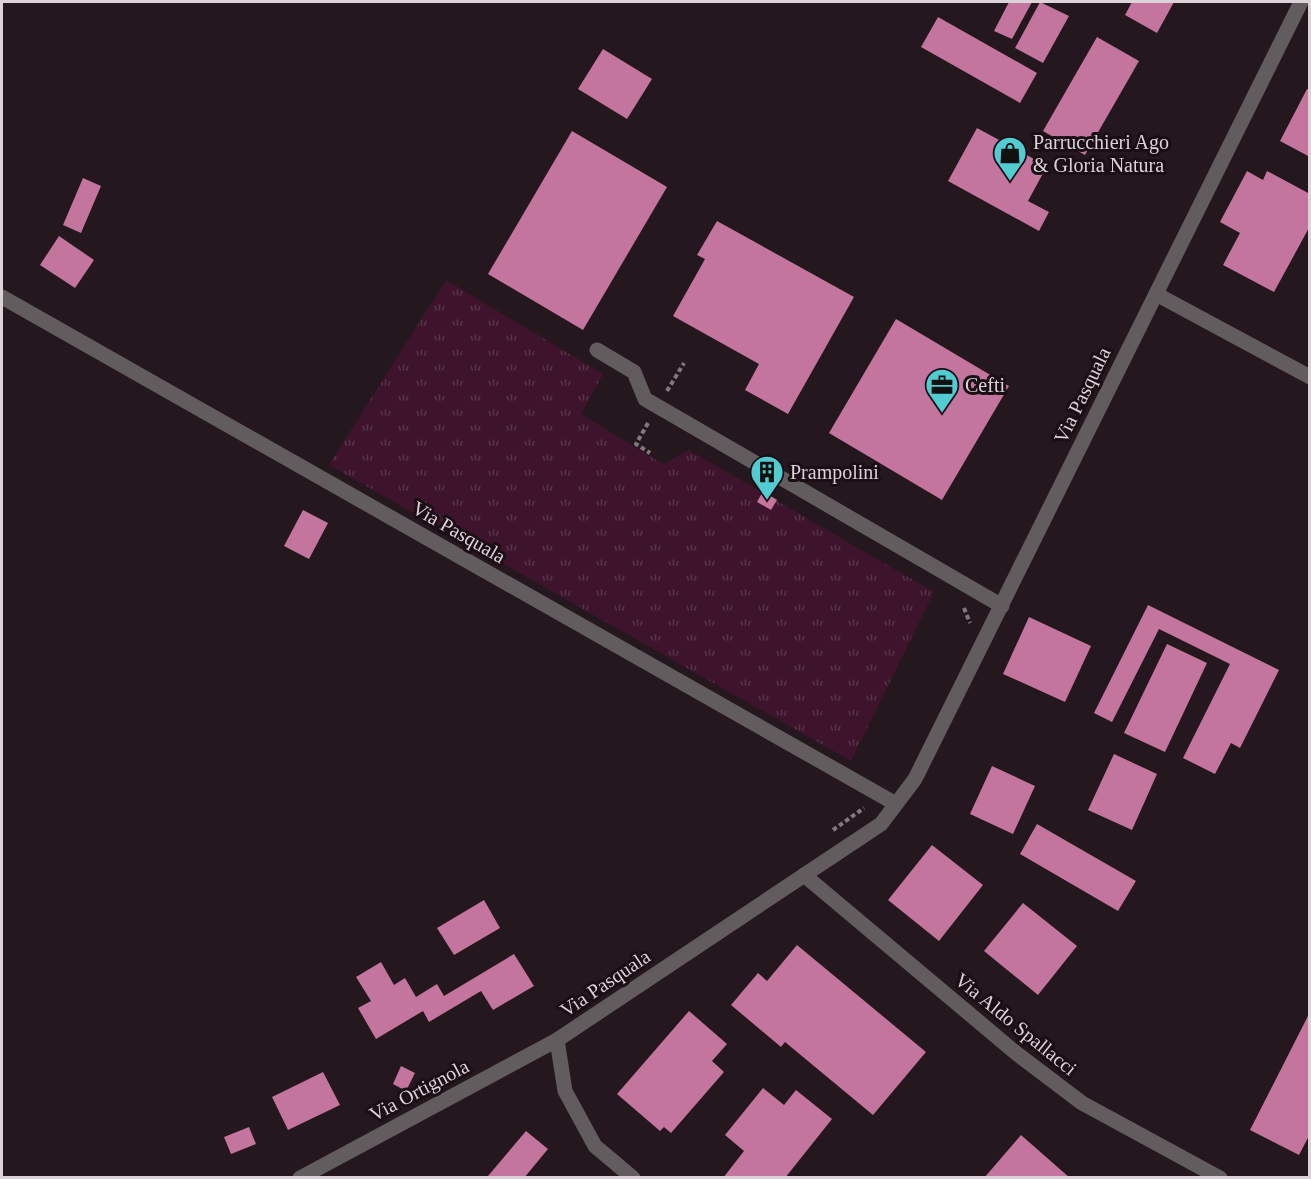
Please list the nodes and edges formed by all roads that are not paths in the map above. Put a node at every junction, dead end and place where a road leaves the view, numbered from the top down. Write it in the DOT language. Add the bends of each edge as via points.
graph roads {
  1 [pos="1300,2"];
  2 [pos="1156,294"];
  3 [pos="2,297"];
  4 [pos="597,350"];
  5 [pos="1310,377"];
  6 [pos="1002,606"];
  7 [pos="896,804"];
  8 [pos="804,876"];
  9 [pos="557,1040"];
  10 [pos="300,1178"];
  11 [pos="633,1178"];
  12 [pos="1220,1178"];
  1 -- 2 [label="street, Via Pasquala"];
  2 -- 5 [label="street"];
  2 -- 6 [label="street, Via Pasquala"];
  3 -- 7 [label="street, Via Pasquala"];
  4 -- 6 [label="street" via="634,372 645,399"];
  6 -- 7 [label="street, Via Pasquala" via="915,779"];
  7 -- 8 [label="street, Via Pasquala" via="881,824"];
  8 -- 9 [label="street, Via Pasquala"];
  8 -- 12 [label="street, Via Aldo Spallacci" via="1016,1053 1082,1103"];
  9 -- 10 [label="street, Via Ortignola"];
  9 -- 11 [label="street, Via Pasquala" via="565,1091 594,1146"];
}
